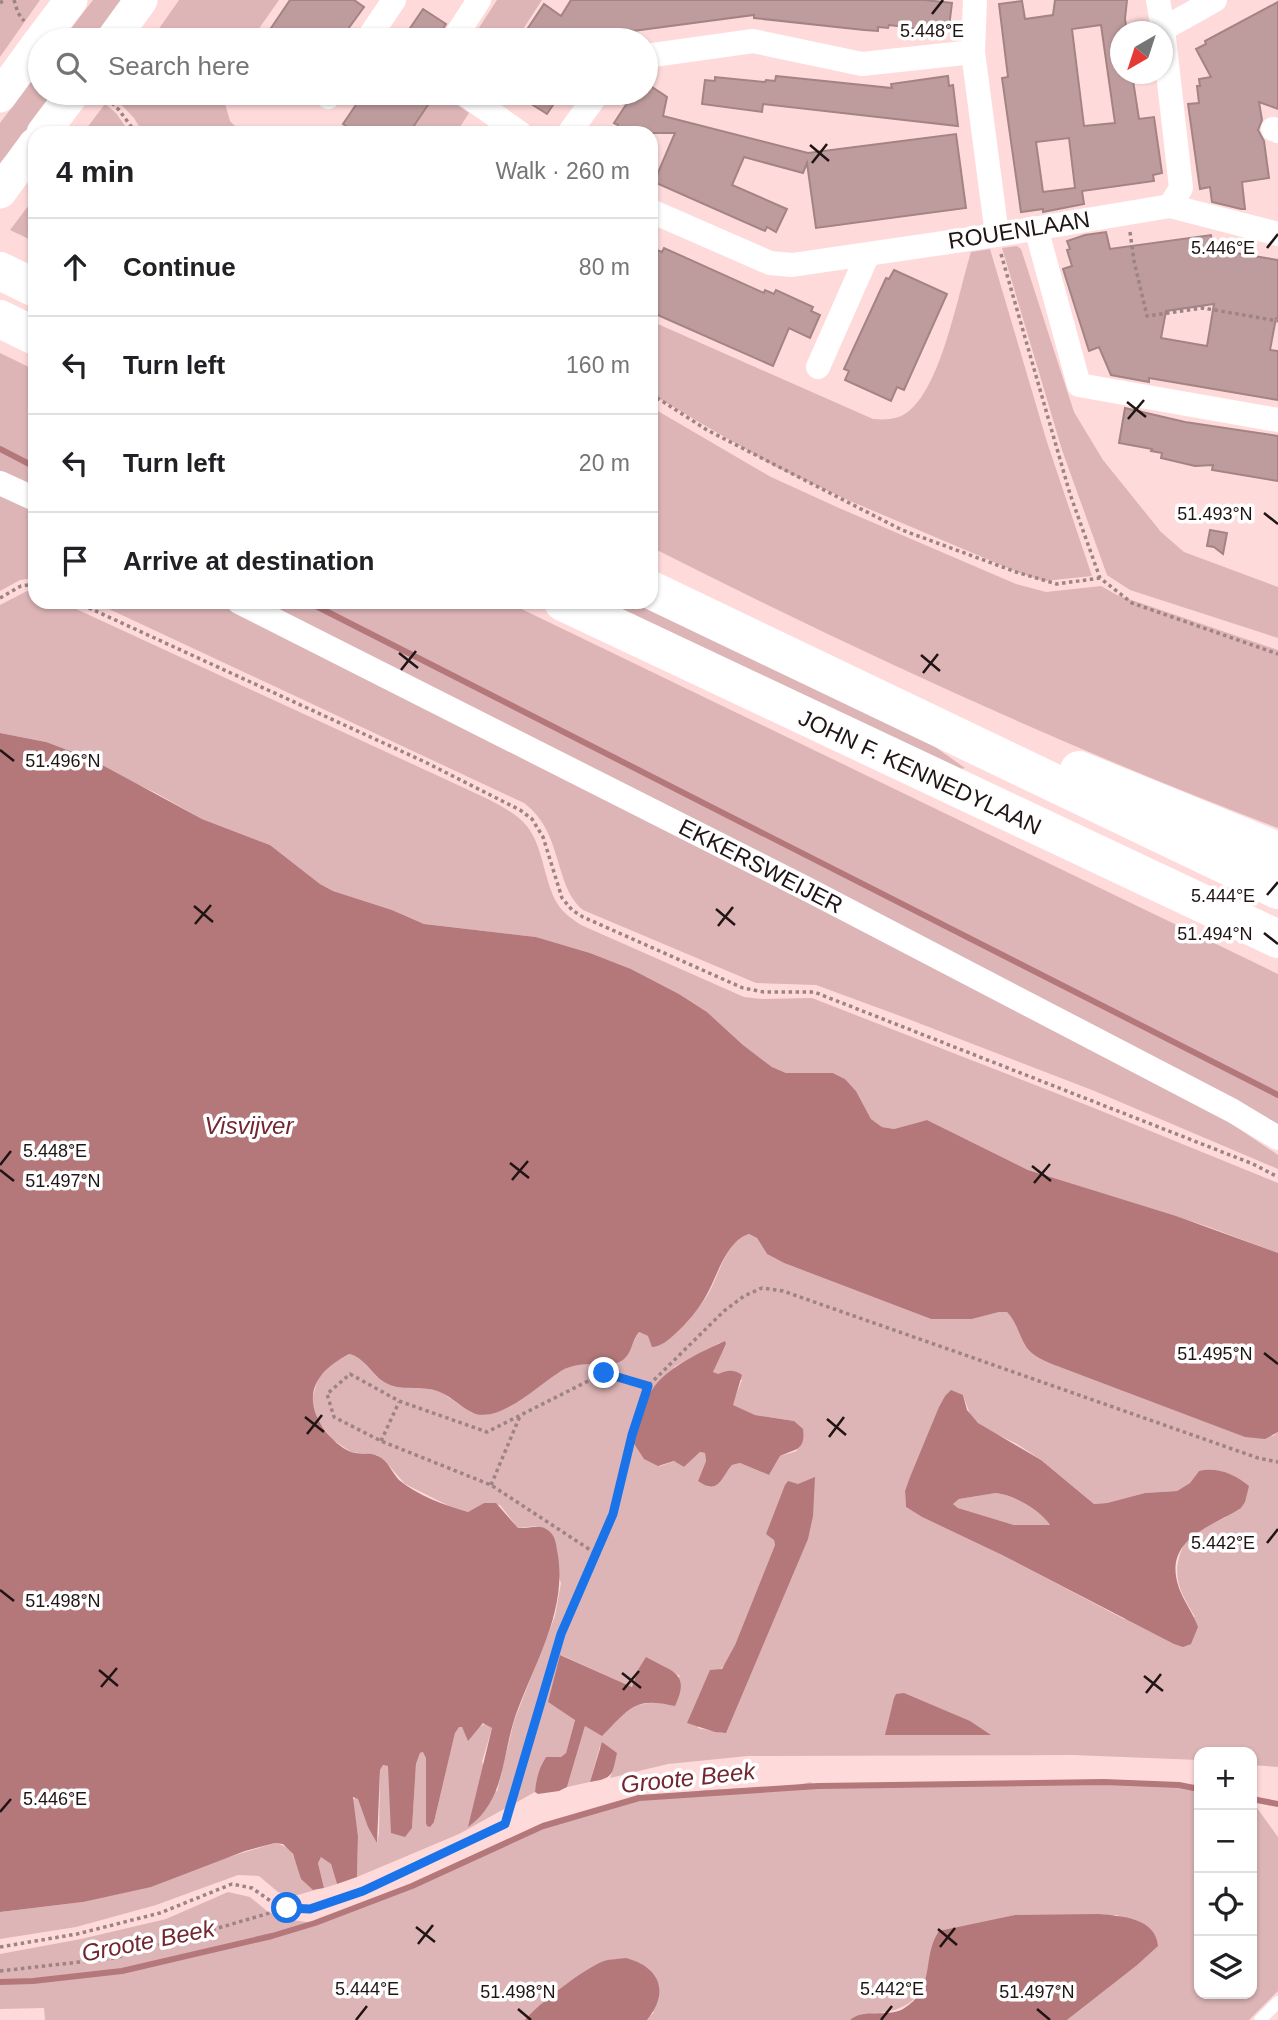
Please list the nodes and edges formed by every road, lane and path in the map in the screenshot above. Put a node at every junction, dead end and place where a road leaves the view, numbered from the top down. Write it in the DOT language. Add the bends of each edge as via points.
graph roads {
  1 [pos="14,0"];
  2 [pos="71,0"];
  3 [pos="141,0"];
  4 [pos="394,0"];
  5 [pos="479,0"];
  6 [pos="975,0"];
  7 [pos="1158,0"];
  8 [pos="1215,0"];
  9 [pos="1162,21"];
  10 [pos="1173,23"];
  11 [pos="30,28"];
  12 [pos="44,28"];
  13 [pos="121,28"];
  14 [pos="375,28"];
  15 [pos="461,28"];
  16 [pos="28,49"];
  17 [pos="973,52"];
  18 [pos="658,54"];
  19 [pos="1169,84"];
  20 [pos="0,96"];
  21 [pos="64,105"];
  22 [pos="113,105"];
  23 [pos="480,105"];
  24 [pos="589,105"];
  25 [pos="48,126"];
  26 [pos="132,126"];
  27 [pos="510,126"];
  28 [pos="574,126"];
  29 [pos="28,154"];
  30 [pos="0,192"];
  31 [pos="1170,206"];
  32 [pos="1128,213"];
  33 [pos="658,214"];
  34 [pos="1036,228"];
  35 [pos="1278,234"];
  36 [pos="997,235"];
  37 [pos="868,254"];
  38 [pos="0,271"];
  39 [pos="28,285"];
  40 [pos="0,319"];
  41 [pos="1278,321"];
  42 [pos="28,333"];
  43 [pos="818,367"];
  44 [pos="658,398"];
  45 [pos="1278,420"];
  46 [pos="0,483"];
  47 [pos="28,496"];
  48 [pos="1100,578"];
  49 [pos="28,585"];
  50 [pos="658,593"];
  51 [pos="0,598"];
  52 [pos="91,609"];
  53 [pos="253,609"];
  54 [pos="578,609"];
  55 [pos="724,626"];
  56 [pos="1278,654"];
  57 [pos="1278,851"];
  58 [pos="1278,890"];
  59 [pos="1278,939"];
  60 [pos="1278,1138"];
  61 [pos="1278,1177"];
  62 [pos="648,1386"];
  63 [pos="400,1401"];
  64 [pos="521,1415"];
  65 [pos="381,1441"];
  66 [pos="1278,1462"];
  67 [pos="491,1485"];
  68 [pos="595,1553"];
  69 [pos="287,1908"];
  70 [pos="0,1947"];
  71 [pos="0,1971"];
  72 [pos="1278,2002"];
  73 [pos="1260,2020"];
  1 -- 11 [label="path"];
  2 -- 12 [label="main road"];
  3 -- 13 [label="main road"];
  4 -- 14 [label="street"];
  5 -- 15 [label="street"];
  6 -- 17 [label="street"];
  7 -- 9 [label="street"];
  8 -- 10 [label="street"];
  16 -- 20 [label="main road"];
  17 -- 18 [label="street" via="862,64 753,41"];
  17 -- 36 [label="street"];
  19 -- 31 [label="street" via="1181,188"];
  21 -- 25 [label="main road"];
  22 -- 26 [label="path"];
  23 -- 27 [label="street"];
  24 -- 28 [label="street"];
  29 -- 30 [label="main road"];
  31 -- 32 [label="street, ROUENLAAN"];
  31 -- 35 [label="street, ROUENLAAN"];
  32 -- 34 [label="street, ROUENLAAN"];
  32 -- 41 [label="path" via="1147,316 1203,308"];
  33 -- 37 [label="street, ROUENLAAN" via="770,263 792,265"];
  34 -- 36 [label="street, ROUENLAAN"];
  34 -- 45 [label="street" via="1079,385"];
  36 -- 37 [label="street, ROUENLAAN"];
  36 -- 48 [label="path" via="1070,495"];
  37 -- 43 [label="street"];
  38 -- 39 [label="highway"];
  40 -- 42 [label="highway"];
  44 -- 48 [label="path" via="707,430 902,530 1057,584"];
  46 -- 47 [label="street"];
  48 -- 56 [label="path" via="1132,603"];
  49 -- 51 [label="path"];
  50 -- 55 [label="highway, JOHN F. KENNEDYLAAN"];
  52 -- 61 [label="path" via="520,810 543,837 562,898 583,917 743,988 814,992"];
  53 -- 60 [label="street, EKKERSWEIJER" via="819,895"];
  54 -- 59 [label="highway, JOHN F. KENNEDYLAAN"];
  55 -- 57 [label="highway"];
  55 -- 58 [label="highway, JOHN F. KENNEDYLAAN"];
  62 -- 64 [label="path" via="604,1373"];
  62 -- 66 [label="path" via="724,1311 762,1288 783,1291"];
  62 -- 68 [label="path" via="613,1514"];
  63 -- 64 [label="path" via="487,1432"];
  63 -- 65 [label="path"];
  63 -- 65 [label="path" via="350,1374 327,1394 334,1417"];
  64 -- 67 [label="path"];
  65 -- 67 [label="path"];
  67 -- 68 [label="path"];
  68 -- 69 [label="path" via="561,1634 505,1824 363,1891 310,1909"];
  69 -- 70 [label="path" via="252,1888 232,1884 160,1913"];
  69 -- 71 [label="path" via="115,1958"];
  72 -- 73 [label="lane"];
}
